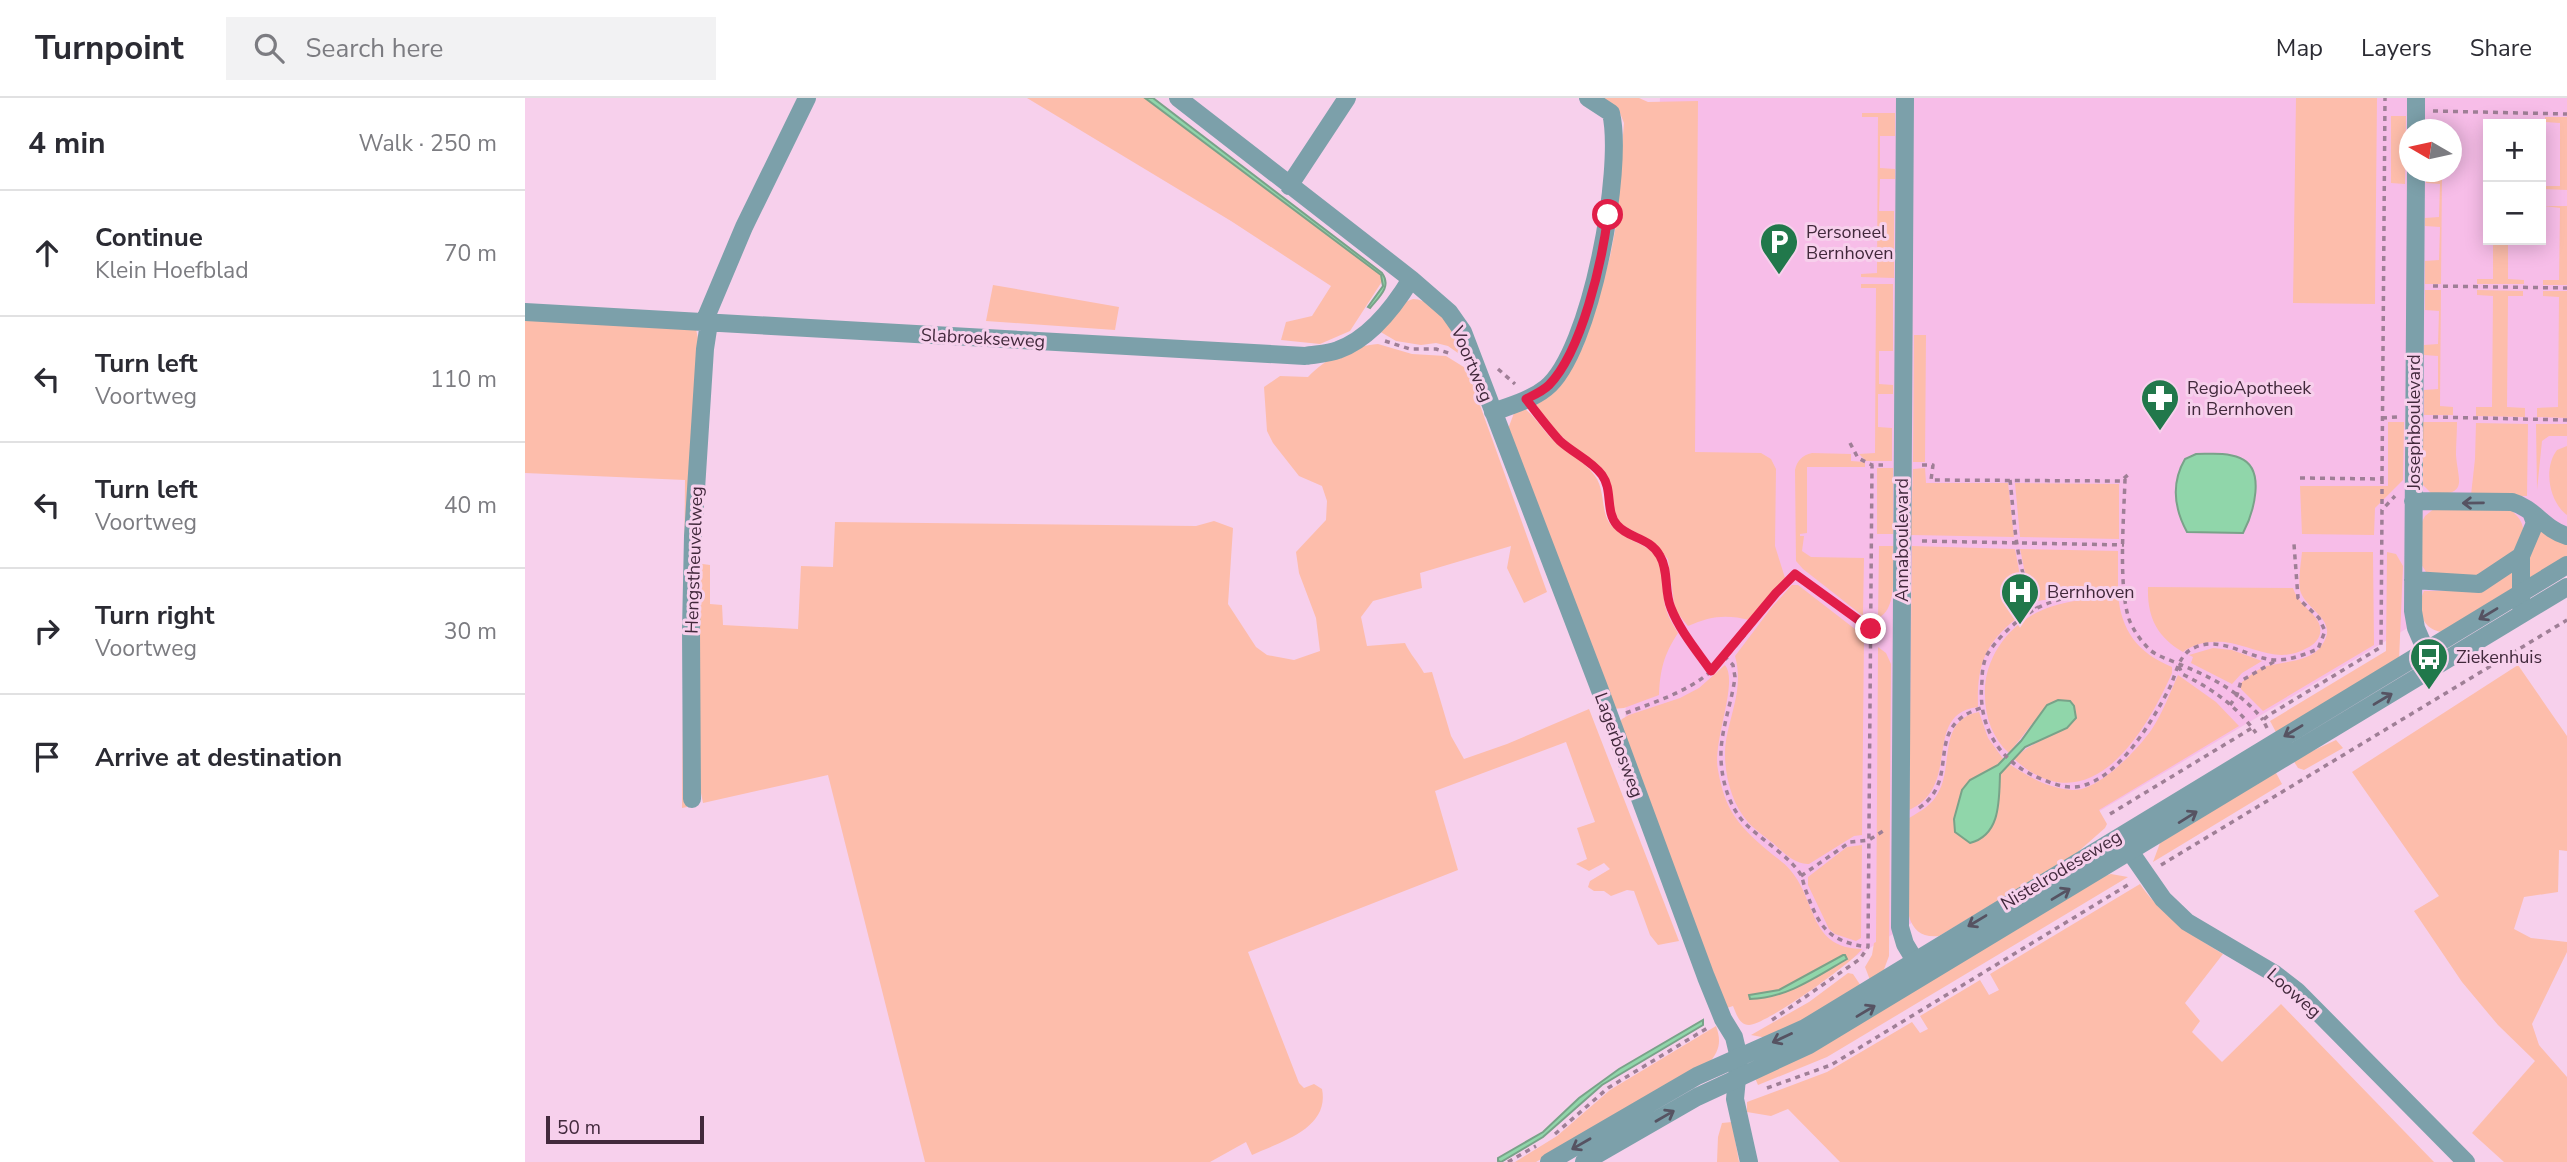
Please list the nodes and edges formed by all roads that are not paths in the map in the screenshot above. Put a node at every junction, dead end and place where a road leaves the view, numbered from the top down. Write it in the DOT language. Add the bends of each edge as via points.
graph roads {
  1 [pos="807,98"];
  2 [pos="1178,98"];
  3 [pos="1347,98"];
  4 [pos="1588,98"];
  5 [pos="1905,98"];
  6 [pos="2416,182"];
  7 [pos="1289,186"];
  8 [pos="1411,279"];
  9 [pos="525,312"];
  10 [pos="706,323"];
  11 [pos="1493,412"];
  12 [pos="2413,501"];
  13 [pos="2531,512"];
  14 [pos="2567,536"];
  15 [pos="2521,556"];
  16 [pos="2567,565"];
  17 [pos="2413,580"];
  18 [pos="2567,587"];
  19 [pos="2521,594"];
  20 [pos="2521,617"];
  21 [pos="2425,652"];
  22 [pos="2434,668"];
  23 [pos="2272,750"];
  24 [pos="692,799"];
  25 [pos="2119,835"];
  26 [pos="2130,853"];
  27 [pos="1913,960"];
  28 [pos="1925,977"];
  29 [pos="1739,1058"];
  30 [pos="1738,1078"];
  31 [pos="1549,1162"];
  32 [pos="1584,1162"];
  33 [pos="1749,1162"];
  34 [pos="2466,1162"];
  1 -- 10 [label="street, Hengstheuvelweg" via="744,227"];
  2 -- 7 [label="street, Voortweg"];
  3 -- 7 [label="street"];
  4 -- 11 [label="street, Voortweg" via="1611,113 1614,125 1604,251 1567,361 1546,388"];
  5 -- 27 [label="street, Annaboulevard" via="1900,820 1901,927"];
  6 -- 12 [label="street, Josephboulevard"];
  7 -- 8 [label="street, Voortweg"];
  8 -- 10 [label="street, Slabroekseweg" via="1366,335 1338,351 1305,356"];
  8 -- 11 [label="street, Voortweg" via="1449,312 1463,332"];
  9 -- 10 [label="street, Slabroekseweg"];
  10 -- 24 [label="street, Hengstheuvelweg" via="693,536"];
  11 -- 29 [label="street, Lagerbosweg"];
  13 -- 12 [label="street, one-way" via="2512,502"];
  12 -- 17 [label="street, Josephboulevard"];
  13 -- 14 [label="street"];
  13 -- 15 [label="street" via="2535,523"];
  15 -- 17 [label="street" via="2479,584"];
  15 -- 19 [label="street"];
  16 -- 19 [label="street, Nistelrodeseweg"];
  17 -- 21 [label="street, Josephboulevard" via="2413,611"];
  18 -- 20 [label="street, Nistelrodeseweg"];
  19 -- 20 [label="street"];
  19 -- 21 [label="street, Nistelrodeseweg, one-way"];
  20 -- 22 [label="street, Nistelrodeseweg"];
  21 -- 22 [label="street, Josephboulevard"];
  21 -- 23 [label="street, Nistelrodeseweg, one-way"];
  23 -- 22 [label="street, Nistelrodeseweg, one-way"];
  23 -- 25 [label="street, Nistelrodeseweg"];
  26 -- 23 [label="street, Nistelrodeseweg, one-way"];
  25 -- 26 [label="street, Looweg"];
  25 -- 27 [label="street, Nistelrodeseweg, one-way"];
  28 -- 26 [label="street, Nistelrodeseweg, one-way"];
  26 -- 34 [label="street, Looweg" via="2162,899 2187,922 2298,991"];
  27 -- 28 [label="street, Annaboulevard"];
  27 -- 29 [label="street, Nistelrodeseweg, one-way" via="1805,1028"];
  30 -- 28 [label="street, Nistelrodeseweg, one-way" via="1809,1045"];
  29 -- 30 [label="street, Lagerbosweg"];
  29 -- 31 [label="street, Nistelrodeseweg, one-way" via="1697,1076"];
  32 -- 30 [label="street, Nistelrodeseweg, one-way"];
  30 -- 33 [label="street" via="1735,1099"];
}
